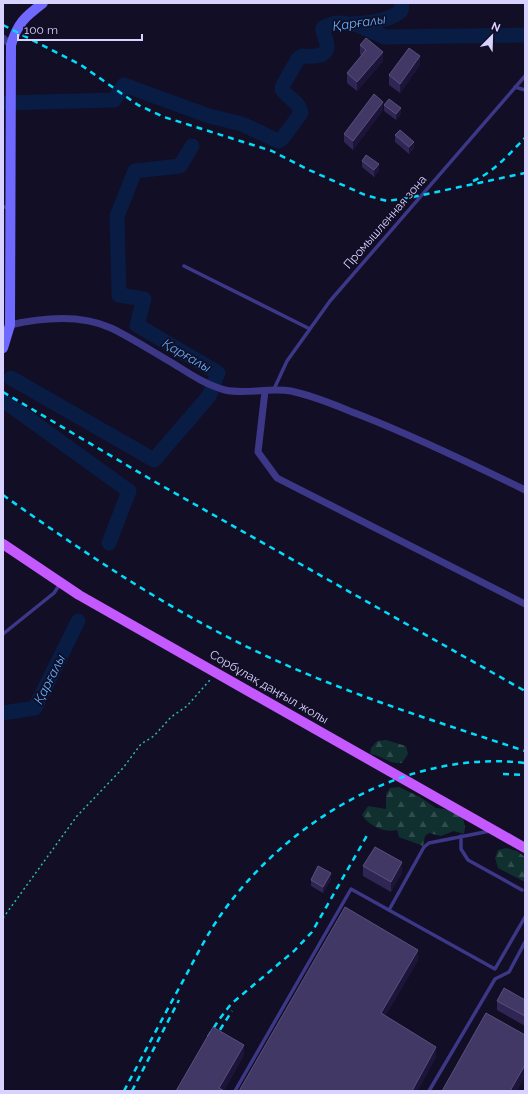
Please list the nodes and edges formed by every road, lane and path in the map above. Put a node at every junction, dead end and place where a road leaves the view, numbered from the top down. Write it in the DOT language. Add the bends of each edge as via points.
graph roads {
  1 [pos="43,3"];
  2 [pos="7,42"];
  3 [pos="525,76"];
  4 [pos="515,87"];
  5 [pos="525,90"];
  6 [pos="7,207"];
  7 [pos="184,266"];
  8 [pos="10,325"];
  9 [pos="308,328"];
  10 [pos="3,348"];
  11 [pos="274,390"];
  12 [pos="265,391"];
  13 [pos="525,490"];
  14 [pos="3,544"];
  15 [pos="61,583"];
  16 [pos="525,604"];
  17 [pos="3,634"];
  18 [pos="216,672"];
  19 [pos="492,830"];
  20 [pos="461,836"];
  21 [pos="525,848"];
  22 [pos="522,890"];
  23 [pos="389,910"];
  24 [pos="525,917"];
  25 [pos="3,918"];
  26 [pos="525,942"];
  27 [pos="495,969"];
  28 [pos="495,979"];
  29 [pos="235,1091"];
  30 [pos="429,1091"];
  1 -- 2 [label="street" via="23,18"];
  2 -- 6 [label="street" via="12,97"];
  3 -- 4 [label="lane, Промышленная зона"];
  4 -- 5 [label="lane"];
  4 -- 9 [label="lane, Промышленная зона"];
  6 -- 8 [label="street"];
  7 -- 9 [label="lane"];
  8 -- 10 [label="street"];
  8 -- 12 [label="street" via="35,320 92,322 110,328 204,382 243,393"];
  9 -- 11 [label="lane, Промышленная зона" via="280,374"];
  11 -- 12 [label="street"];
  11 -- 13 [label="street" via="290,391 319,399 381,423"];
  12 -- 16 [label="street" via="258,452 276,478"];
  14 -- 15 [label="main road, Сорбұлақ даңғыл жолы"];
  15 -- 17 [label="lane" via="54,593"];
  15 -- 18 [label="main road, Сорбұлақ даңғыл жолы"];
  18 -- 19 [label="main road, Сорбұлақ даңғыл жолы"];
  18 -- 25 [label="path" via="187,706 171,717 154,736 141,744 123,768 77,816"];
  19 -- 20 [label="lane"];
  19 -- 21 [label="main road, Сорбұлақ даңғыл жолы"];
  20 -- 22 [label="lane" via="461,849 468,860"];
  20 -- 23 [label="lane" via="429,843 424,847"];
  23 -- 27 [label="lane"];
  23 -- 29 [label="lane" via="351,889"];
  24 -- 27 [label="lane"];
  26 -- 28 [label="lane" via="508,972"];
  27 -- 28 [label="lane"];
  28 -- 30 [label="lane"];
}
